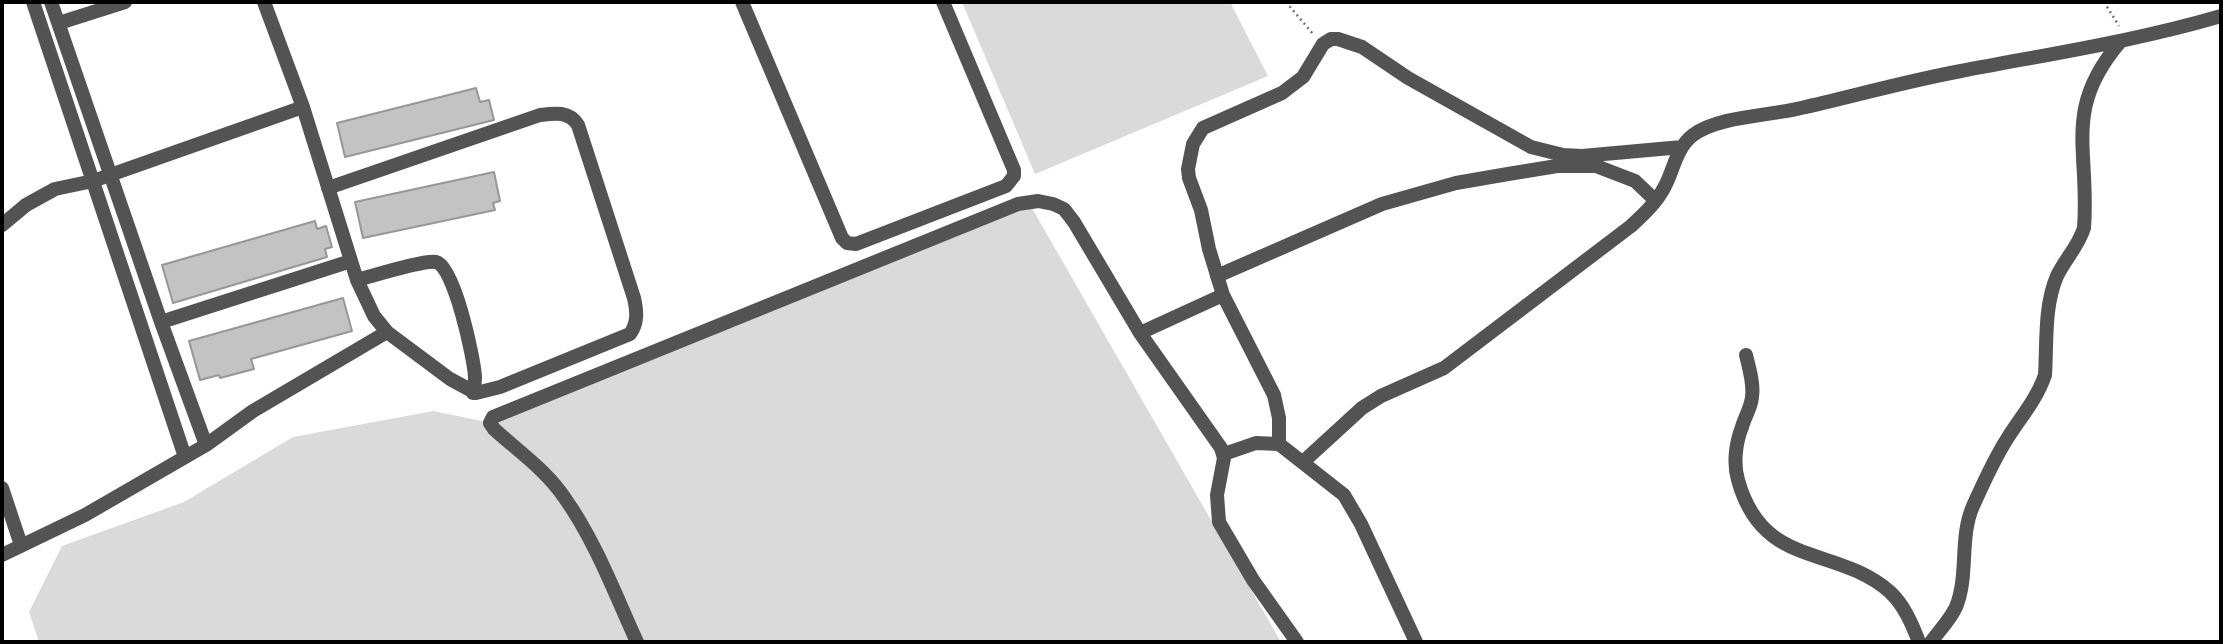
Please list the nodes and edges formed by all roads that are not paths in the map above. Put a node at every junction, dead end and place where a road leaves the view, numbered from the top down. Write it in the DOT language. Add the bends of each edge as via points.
graph roads {
  1 [pos="33,2"];
  2 [pos="51,2"];
  3 [pos="125,2"];
  4 [pos="264,2"];
  5 [pos="742,2"];
  6 [pos="943,2"];
  7 [pos="2221,16"];
  8 [pos="59,23"];
  9 [pos="2122,41"];
  10 [pos="303,107"];
  11 [pos="1682,147"];
  12 [pos="111,175"];
  13 [pos="93,181"];
  14 [pos="328,188"];
  15 [pos="1656,200"];
  16 [pos="2,225"];
  17 [pos="351,261"];
  18 [pos="1217,276"];
  19 [pos="357,280"];
  20 [pos="1223,295"];
  21 [pos="161,322"];
  22 [pos="387,332"];
  23 [pos="1140,333"];
  24 [pos="1746,355"];
  25 [pos="473,393"];
  26 [pos="1279,444"];
  27 [pos="206,445"];
  28 [pos="1224,454"];
  29 [pos="185,457"];
  30 [pos="1303,462"];
  31 [pos="2,488"];
  32 [pos="21,545"];
  33 [pos="2,555"];
  34 [pos="637,642"];
  35 [pos="1297,642"];
  36 [pos="1416,642"];
  37 [pos="1919,642"];
  38 [pos="1931,642"];
  1 -- 13 [label="street"];
  2 -- 8 [label="street"];
  3 -- 8 [label="street"];
  4 -- 10 [label="street"];
  5 -- 6 [label="street" via="842,238 856,244 1006,186 1014,176"];
  7 -- 9 [label="street"];
  8 -- 12 [label="street"];
  9 -- 11 [label="street" via="1961,71 1710,127 1691,136"];
  9 -- 38 [label="street" via="2102,62 2082,113 2084,228 2053,289 2045,374 1972,507 1956,607"];
  10 -- 12 [label="street"];
  10 -- 14 [label="street"];
  11 -- 15 [label="street"];
  11 -- 18 [label="street" via="1582,156 1552,153 1498,130 1362,47 1331,39 1291,87 1214,122 1196,137 1189,178"];
  12 -- 13 [label="street"];
  12 -- 21 [label="street"];
  13 -- 16 [label="street" via="55,190"];
  13 -- 29 [label="street"];
  14 -- 17 [label="street"];
  14 -- 25 [label="street" via="540,115 564,114 574,119 634,298 633,330 510,383"];
  15 -- 18 [label="street" via="1635,181 1596,166 1557,166 1456,183 1382,204"];
  15 -- 30 [label="street" via="1631,226 1465,353 1362,408"];
  17 -- 19 [label="street"];
  17 -- 21 [label="street"];
  18 -- 20 [label="street"];
  19 -- 22 [label="street"];
  19 -- 25 [label="street" via="425,263 443,266 470,345"];
  20 -- 23 [label="street"];
  20 -- 26 [label="street" via="1274,395"];
  21 -- 27 [label="street"];
  22 -- 25 [label="street"];
  22 -- 27 [label="street" via="253,411"];
  23 -- 28 [label="street"];
  23 -- 34 [label="street" via="1064,209 1038,201 1018,204 493,417 494,429 565,497"];
  24 -- 37 [label="street" via="1753,394 1738,442 1736,468 1755,518 1780,542 1880,584 1899,601"];
  26 -- 28 [label="street" via="1256,443"];
  26 -- 30 [label="street"];
  27 -- 29 [label="street"];
  28 -- 35 [label="street" via="1217,495 1219,523"];
  29 -- 32 [label="street"];
  30 -- 36 [label="street" via="1350,504"];
  31 -- 32 [label="street"];
  32 -- 33 [label="street"];
}
